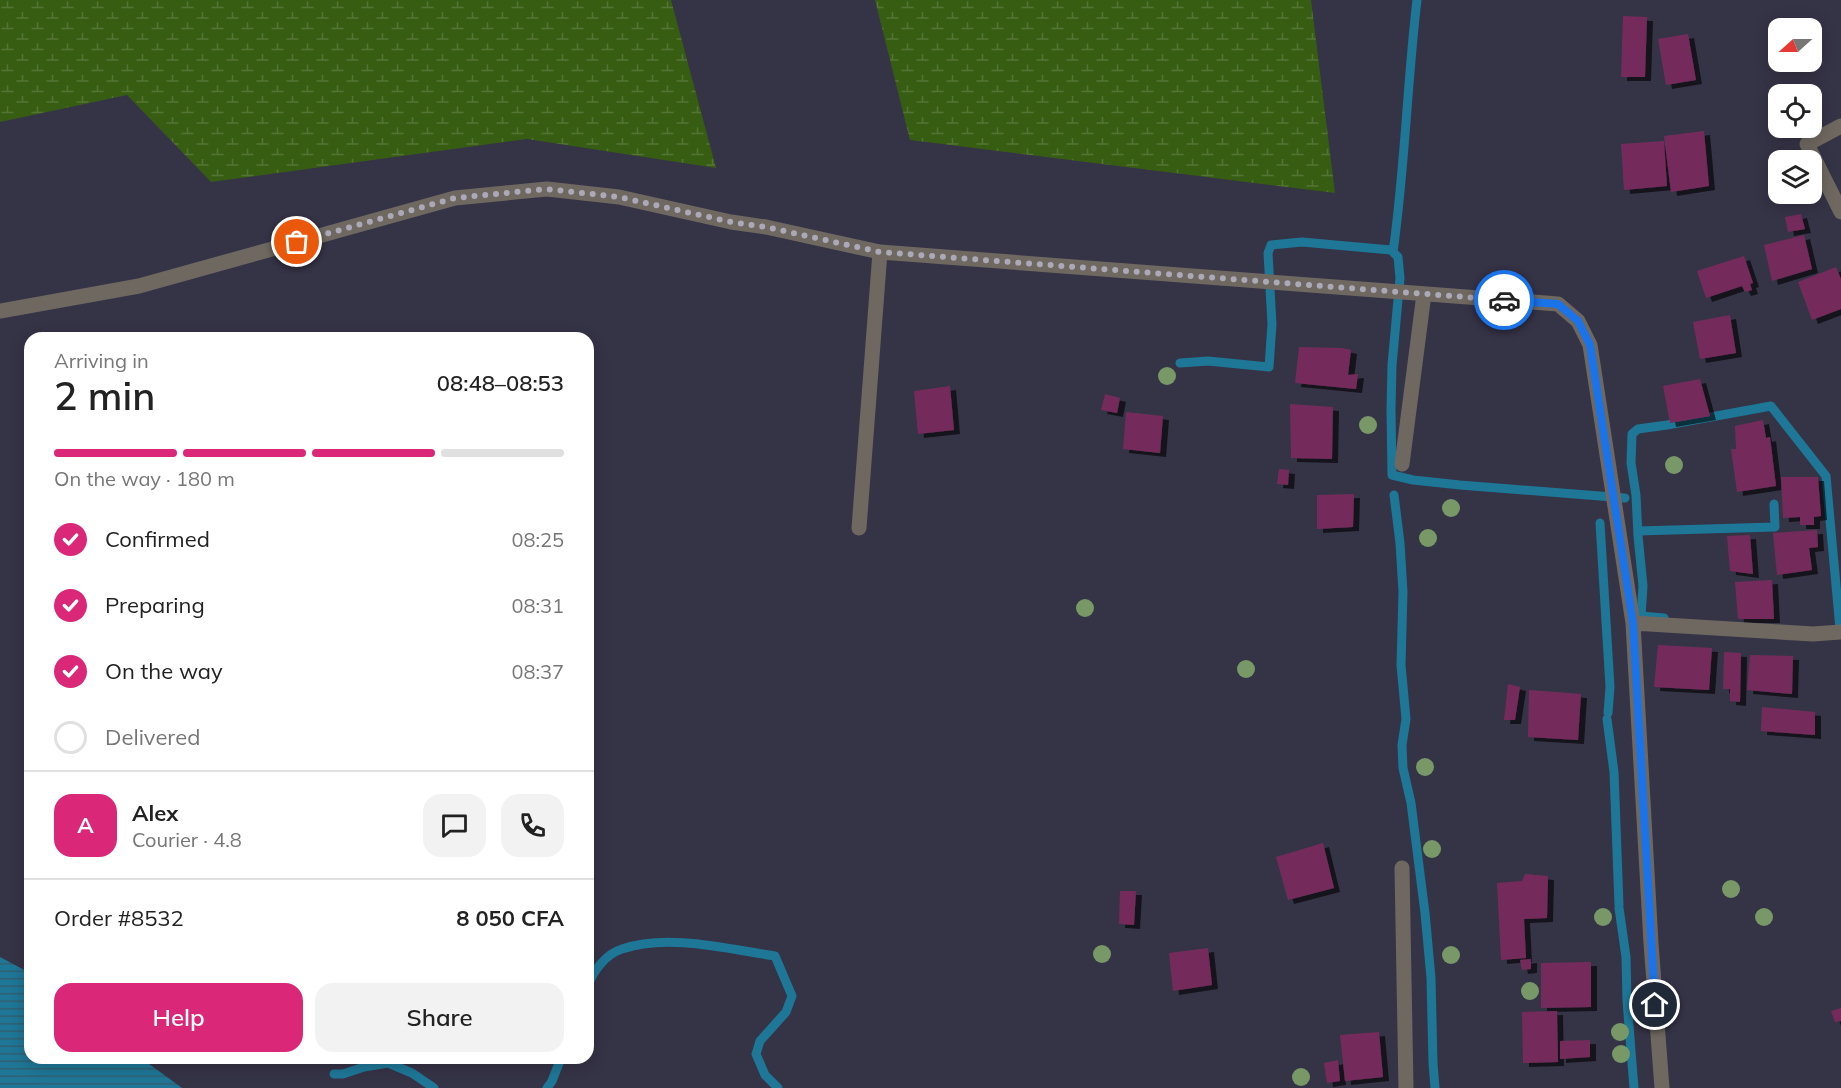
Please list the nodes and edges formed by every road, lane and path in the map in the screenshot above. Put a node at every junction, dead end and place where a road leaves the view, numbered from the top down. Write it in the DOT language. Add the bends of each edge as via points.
graph roads {
  1 [pos="1841,126"];
  2 [pos="1841,212"];
  3 [pos="880,252"];
  4 [pos="1424,294"];
  5 [pos="0,311"];
  6 [pos="1402,464"];
  7 [pos="859,528"];
  8 [pos="1633,623"];
  9 [pos="1841,632"];
  10 [pos="1402,868"];
  11 [pos="1406,1088"];
  12 [pos="1662,1088"];
  1 -- 2 [label="street" via="1807,144"];
  3 -- 4 [label="street"];
  3 -- 5 [label="street" via="619,197 546,189 455,198 139,286"];
  3 -- 7 [label="street"];
  4 -- 6 [label="street"];
  4 -- 8 [label="street" via="1558,304 1578,321 1590,345"];
  8 -- 9 [label="street" via="1813,634"];
  8 -- 12 [label="street"];
  10 -- 11 [label="street"];
}
